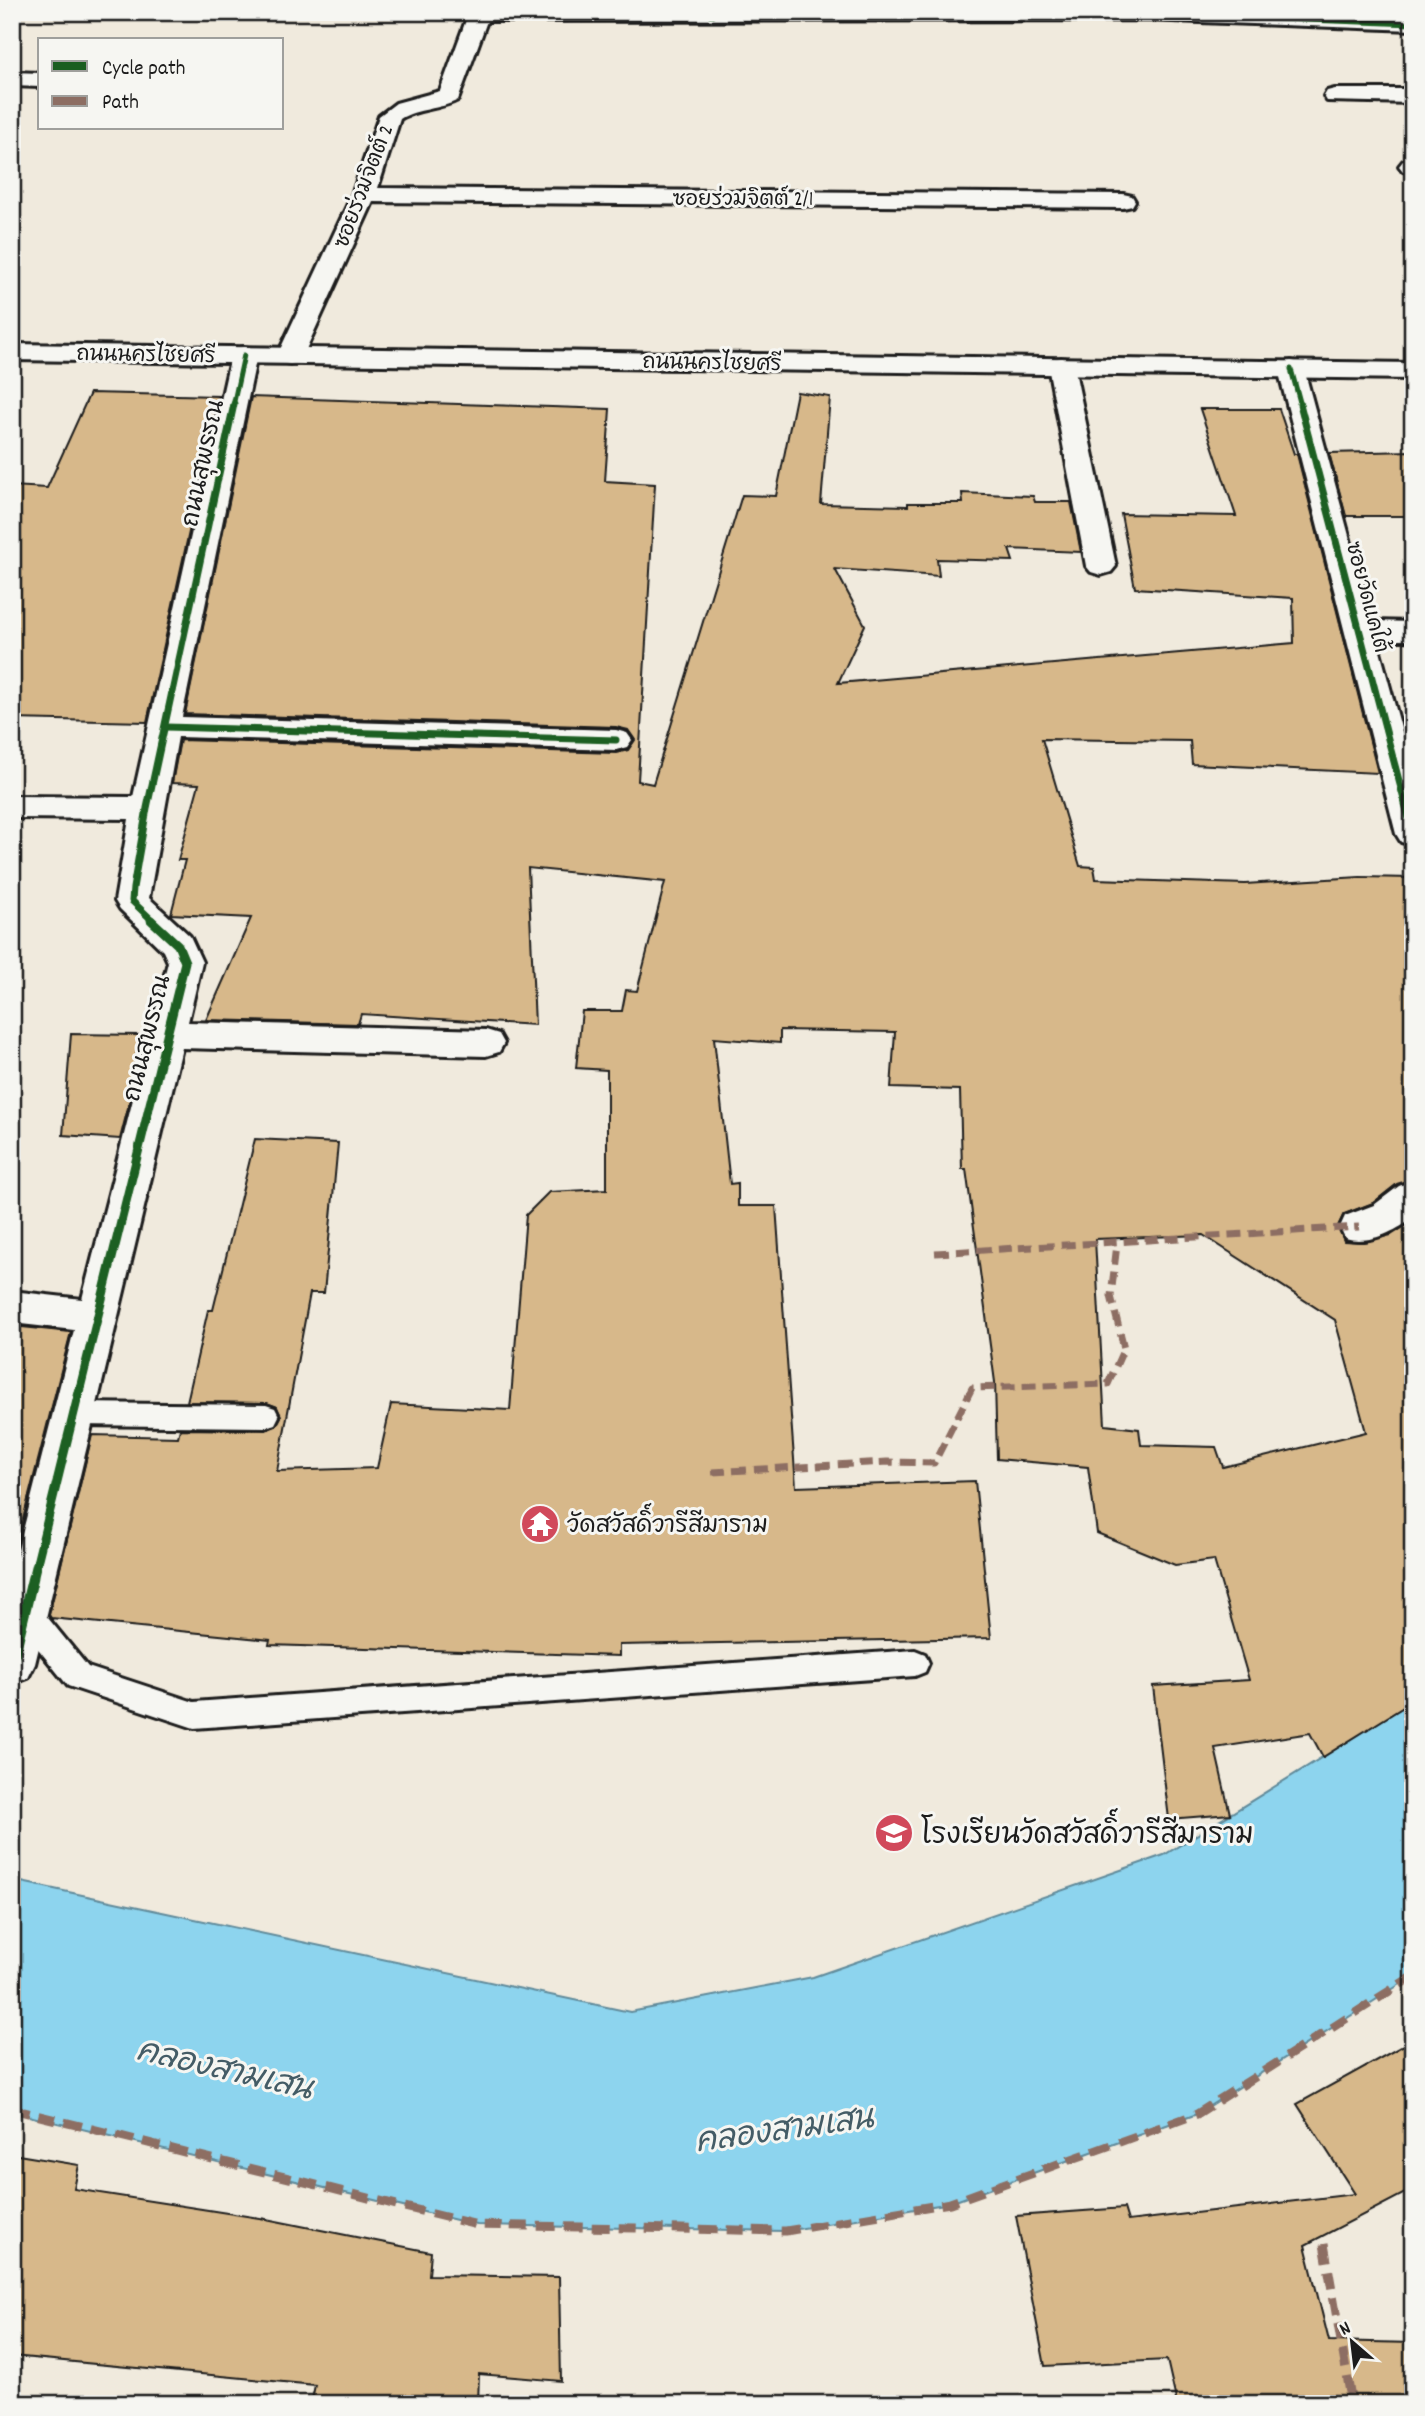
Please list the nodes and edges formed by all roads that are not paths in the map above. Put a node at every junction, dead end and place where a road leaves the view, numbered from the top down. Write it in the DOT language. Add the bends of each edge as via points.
graph roads {
  1 [pos="480,13"];
  2 [pos="1413,24"];
  3 [pos="12,79"];
  4 [pos="38,80"];
  5 [pos="1335,96"];
  6 [pos="1413,96"];
  7 [pos="364,195"];
  8 [pos="1123,201"];
  9 [pos="12,352"];
  10 [pos="244,355"];
  11 [pos="290,356"];
  12 [pos="1061,366"];
  13 [pos="1291,369"];
  14 [pos="1413,371"];
  15 [pos="1101,566"];
  16 [pos="1358,631"];
  17 [pos="1413,631"];
  18 [pos="166,727"];
  19 [pos="616,740"];
  20 [pos="12,807"];
  21 [pos="147,808"];
  22 [pos="1413,834"];
  23 [pos="167,1034"];
  24 [pos="486,1043"];
  25 [pos="1413,1196"];
  26 [pos="1359,1227"];
  27 [pos="12,1307"];
  28 [pos="97,1317"];
  29 [pos="74,1414"];
  30 [pos="266,1416"];
  31 [pos="25,1611"];
  32 [pos="915,1663"];
  33 [pos="12,1664"];
  1 -- 2 [label="street" via="1145,14"];
  1 -- 7 [label="street, ซอยร่วมจิตต์ 2" via="450,95 427,106 396,110 390,116"];
  3 -- 4 [label="street"];
  5 -- 6 [label="street"];
  7 -- 8 [label="street, ซอยร่วมจิตต์ 2/1"];
  7 -- 11 [label="street, ซอยร่วมจิตต์ 2"];
  9 -- 10 [label="street, ถนนนครไชยศรี"];
  10 -- 11 [label="street, ถนนนครไชยศรี"];
  10 -- 18 [label="street, ถนนสุพรรณ"];
  11 -- 12 [label="street, ถนนนครไชยศรี"];
  12 -- 13 [label="street, ถนนนครไชยศรี"];
  12 -- 15 [label="street"];
  13 -- 14 [label="street, ถนนนครไชยศรี"];
  13 -- 16 [label="street, ซอยวัดแคใต้"];
  16 -- 17 [label="street"];
  16 -- 22 [label="street, ซอยวัดแคใต้"];
  18 -- 19 [label="street"];
  18 -- 21 [label="street, ถนนสุพรรณ"];
  20 -- 21 [label="street"];
  21 -- 23 [label="street, ถนนสุพรรณ" via="132,901 178,946 185,962"];
  23 -- 24 [label="street"];
  23 -- 28 [label="street, ถนนสุพรรณ"];
  25 -- 26 [label="street" via="1388,1216"];
  27 -- 28 [label="street"];
  28 -- 29 [label="street, ถนนสุพรรณ"];
  29 -- 30 [label="lane"];
  29 -- 31 [label="street, ถนนสุพรรณ"];
  31 -- 32 [label="lane" via="78,1677 194,1714"];
  31 -- 33 [label="street, ถนนสุพรรณ"];
}
